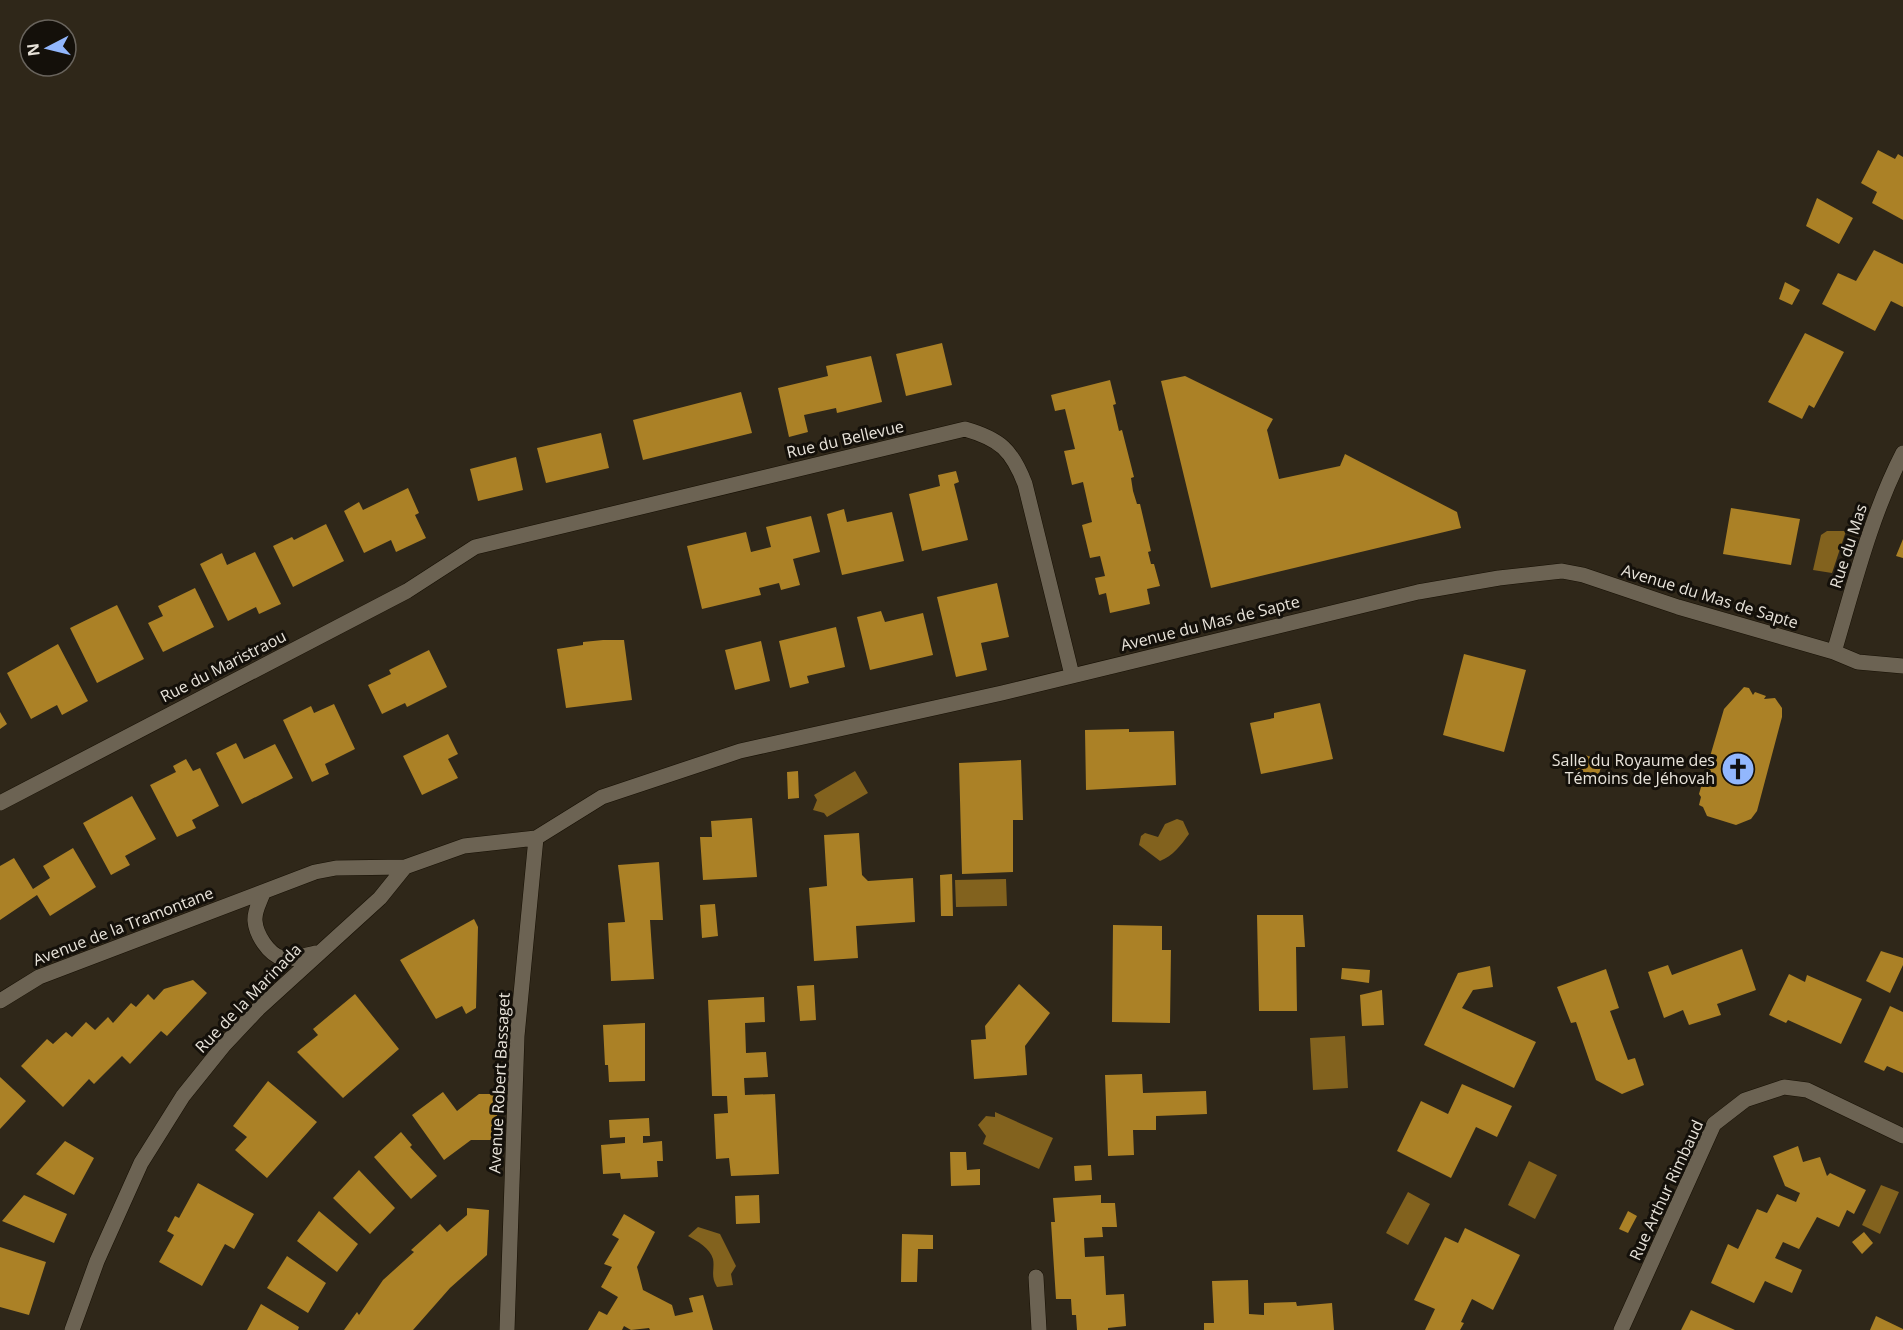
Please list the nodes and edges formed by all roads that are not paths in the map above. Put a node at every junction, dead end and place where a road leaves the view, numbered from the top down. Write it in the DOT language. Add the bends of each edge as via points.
graph roads {
  1 [pos="1903,453"];
  2 [pos="459,558"];
  3 [pos="1834,652"];
  4 [pos="1903,666"];
  5 [pos="1072,675"];
  6 [pos="0,802"];
  7 [pos="536,838"];
  8 [pos="405,867"];
  9 [pos="264,893"];
  10 [pos="318,952"];
  11 [pos="0,1001"];
  12 [pos="1903,1136"];
  13 [pos="1036,1277"];
  14 [pos="72,1330"];
  15 [pos="507,1330"];
  16 [pos="1040,1330"];
  17 [pos="1621,1330"];
  1 -- 3 [label="street, Rue du Mas" via="1867,542"];
  2 -- 5 [label="street, Rue du Bellevue" via="475,547 516,535 965,429 991,437 1015,459 1025,484"];
  2 -- 6 [label="street, Rue du Maristraou" via="407,591"];
  3 -- 4 [label="street, Avenue du Mas de Sapte" via="1858,662"];
  3 -- 5 [label="street, Avenue du Mas de Sapte" via="1562,571 1418,592"];
  5 -- 7 [label="street, Avenue du Mas de Sapte" via="740,751 602,797"];
  7 -- 8 [label="street" via="464,846"];
  7 -- 15 [label="street, Avenue Robert Bassaget" via="517,1036"];
  8 -- 9 [label="street, Avenue de la Tramontane" via="336,868 315,872"];
  8 -- 10 [label="street, Rue de la Marinada" via="380,898"];
  9 -- 10 [label="street" via="255,919 256,929 268,949 282,958"];
  9 -- 11 [label="street, Avenue de la Tramontane" via="39,977"];
  10 -- 14 [label="street, Rue de la Marinada" via="224,1045 183,1096 141,1163 97,1261"];
  12 -- 17 [label="street, Rue Arthur Rimbaud" via="1806,1090 1785,1087 1745,1100 1714,1124"];
  13 -- 16 [label="street"];
}
